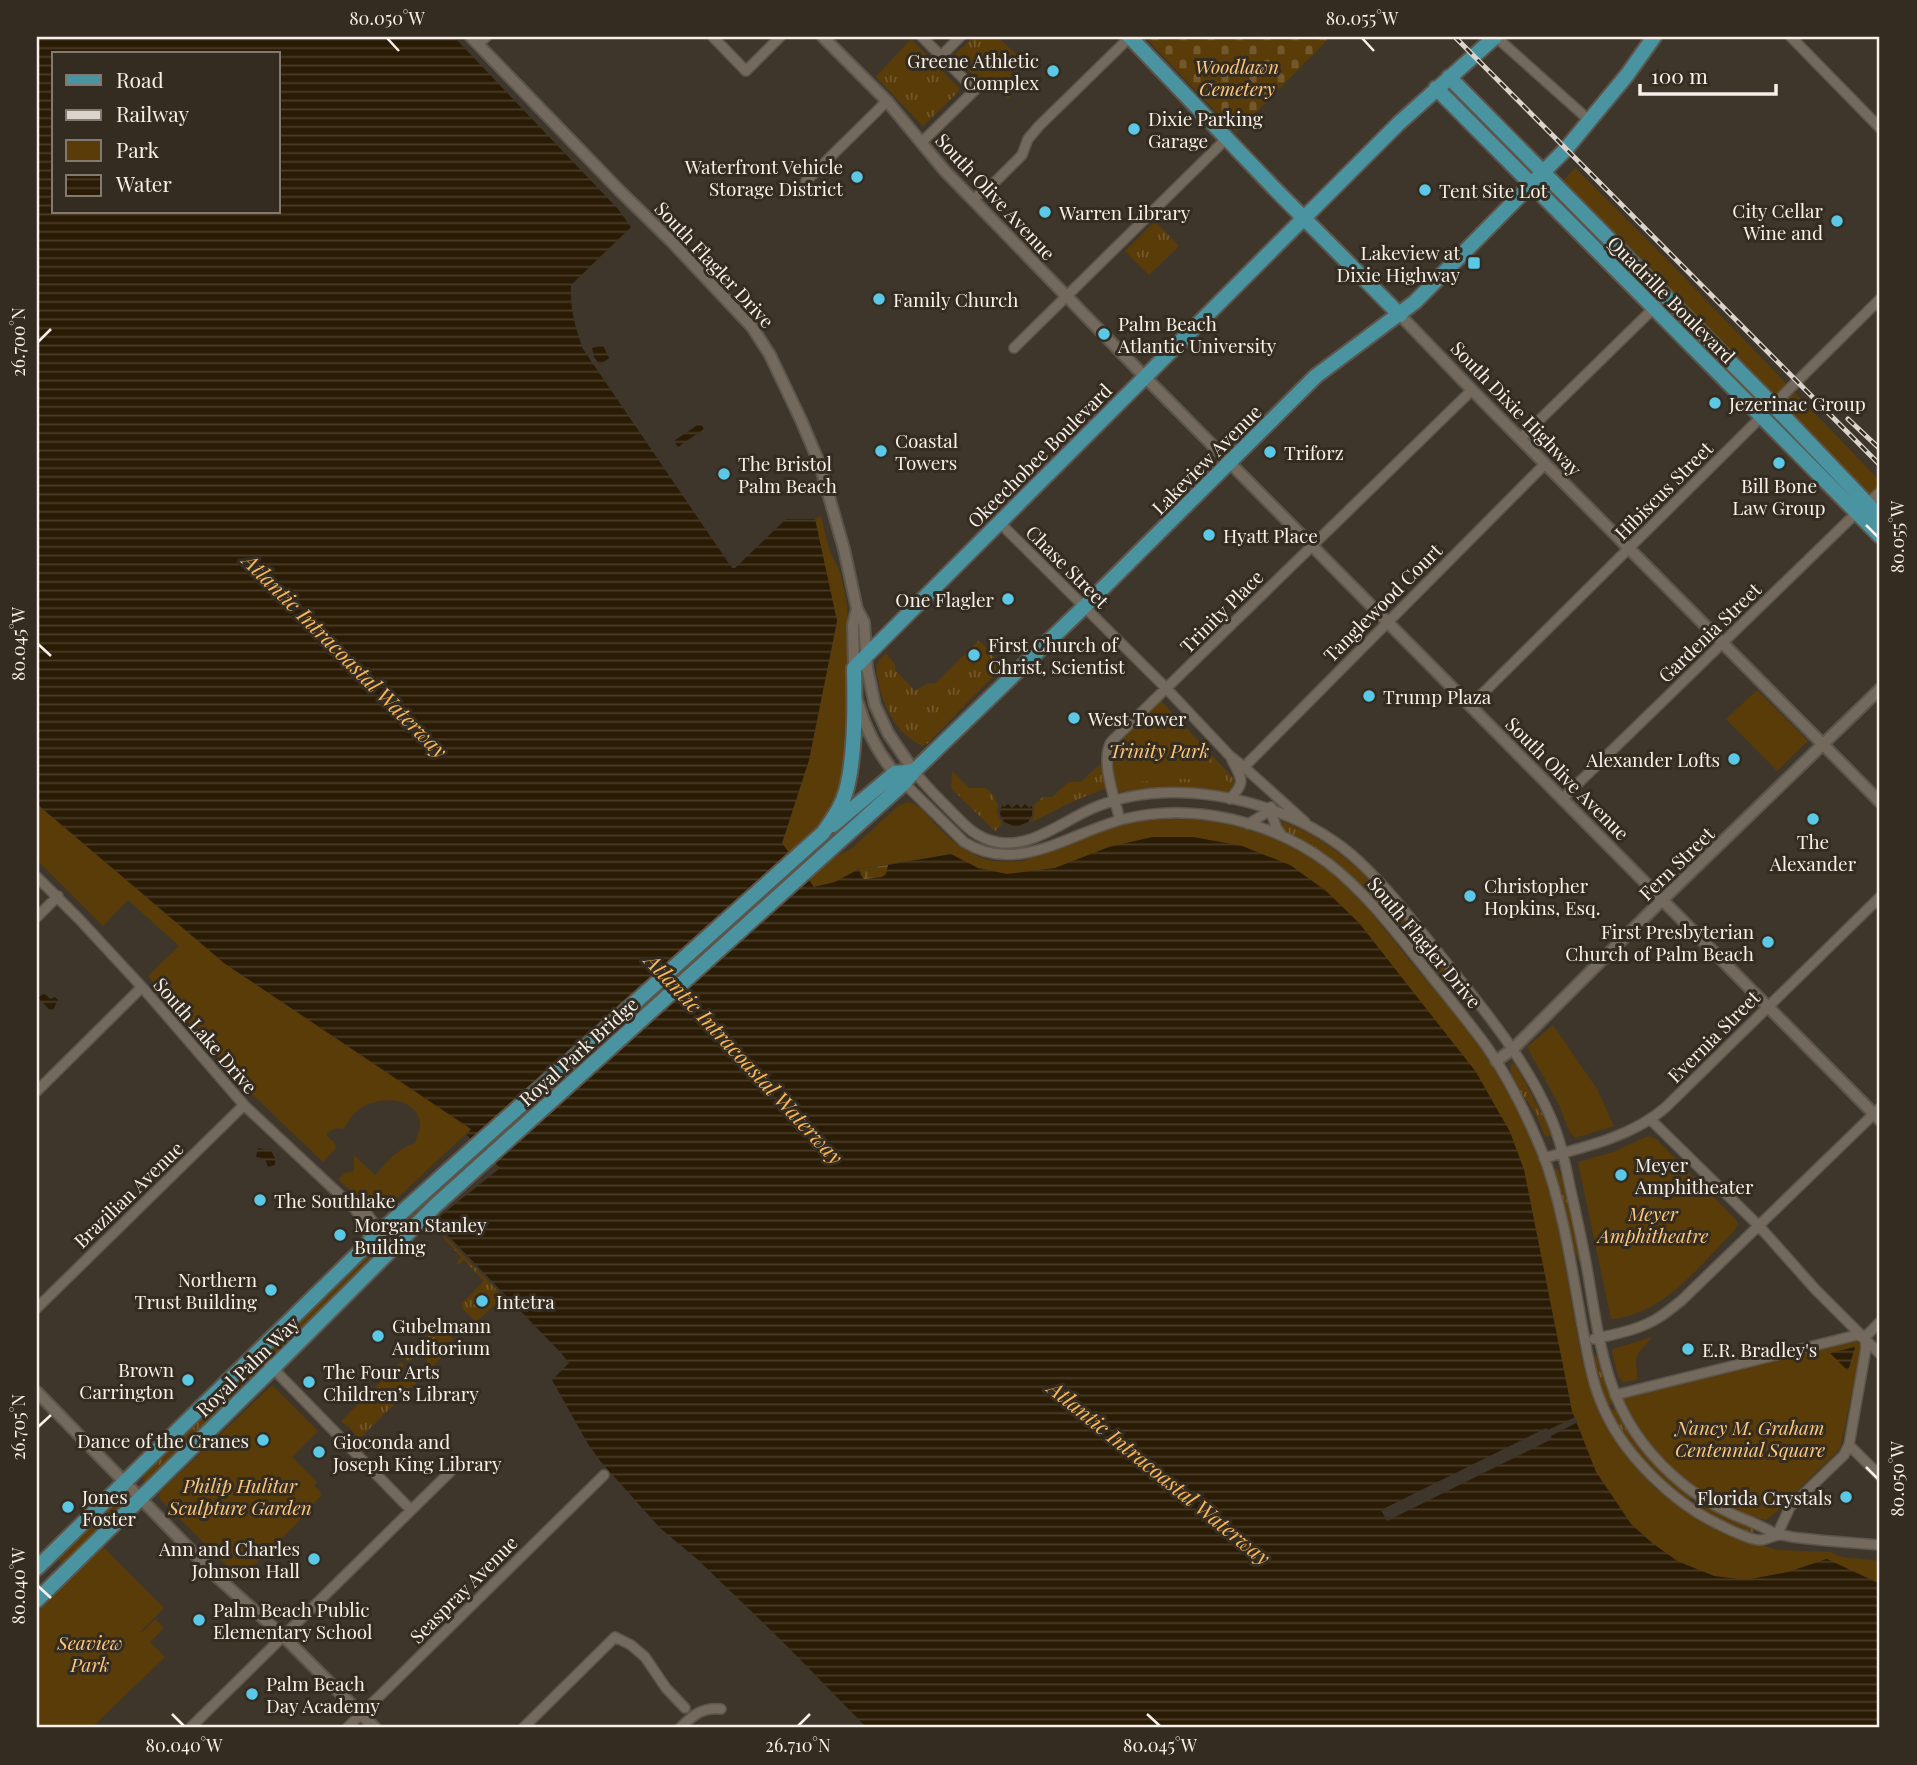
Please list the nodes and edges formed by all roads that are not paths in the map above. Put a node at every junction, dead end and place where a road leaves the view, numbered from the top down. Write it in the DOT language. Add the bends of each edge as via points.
graph roads {
  1 [pos="713,37"];
  2 [pos="780,37"];
  3 [pos="823,37"];
  4 [pos="922,37"];
  5 [pos="960,37"];
  6 [pos="1130,37"];
  7 [pos="1495,37"];
  8 [pos="1654,37"];
  9 [pos="1791,37"];
  10 [pos="478,39"];
  11 [pos="941,56"];
  12 [pos="1449,77"];
  13 [pos="1436,88"];
  14 [pos="887,101"];
  15 [pos="1590,121"];
  16 [pos="1880,128"];
  17 [pos="1227,138"];
  18 [pos="921,142"];
  19 [pos="1543,173"];
  20 [pos="806,181"];
  21 [pos="1532,184"];
  22 [pos="972,200"];
  23 [pos="1304,218"];
  24 [pos="1066,296"];
  25 [pos="1666,296"];
  26 [pos="1880,299"];
  27 [pos="1654,308"];
  28 [pos="1400,314"];
  29 [pos="1014,348"];
  30 [pos="1145,377"];
  31 [pos="1472,390"];
  32 [pos="1773,405"];
  33 [pos="1762,417"];
  34 [pos="1520,439"];
  35 [pos="1230,462"];
  36 [pos="1545,464"];
  37 [pos="1880,492"];
  38 [pos="1862,508"];
  39 [pos="1880,517"];
  40 [pos="999,522"];
  41 [pos="1880,537"];
  42 [pos="1312,545"];
  43 [pos="1629,549"];
  44 [pos="1084,607"];
  45 [pos="857,610"];
  46 [pos="1387,621"];
  47 [pos="1722,643"];
  48 [pos="866,656"];
  49 [pos="854,668"];
  50 [pos="1166,688"];
  51 [pos="1880,689"];
  52 [pos="855,694"];
  53 [pos="1471,705"];
  54 [pos="1824,745"];
  55 [pos="1230,756"];
  56 [pos="1244,766"];
  57 [pos="914,771"];
  58 [pos="900,778"];
  59 [pos="1275,796"];
  60 [pos="1563,798"];
  61 [pos="1230,799"];
  62 [pos="1115,800"];
  63 [pos="1880,802"];
  64 [pos="1270,809"];
  65 [pos="1120,820"];
  66 [pos="1248,824"];
  67 [pos="1307,825"];
  68 [pos="823,833"];
  69 [pos="1283,837"];
  70 [pos="37,877"];
  71 [pos="58,897"];
  72 [pos="1880,897"];
  73 [pos="1663,899"];
  74 [pos="37,917"];
  75 [pos="142,987"];
  76 [pos="1768,1006"];
  77 [pos="1513,1049"];
  78 [pos="1496,1061"];
  79 [pos="37,1091"];
  80 [pos="243,1105"];
  81 [pos="1878,1114"];
  82 [pos="1651,1120"];
  83 [pos="474,1148"];
  84 [pos="1563,1153"];
  85 [pos="1544,1158"];
  86 [pos="485,1160"];
  87 [pos="355,1209"];
  88 [pos="1759,1226"];
  89 [pos="380,1232"];
  90 [pos="368,1244"];
  91 [pos="377,1265"];
  92 [pos="37,1308"];
  93 [pos="1880,1322"];
  94 [pos="1598,1338"];
  95 [pos="1864,1338"];
  96 [pos="1585,1340"];
  97 [pos="257,1352"];
  98 [pos="1880,1354"];
  99 [pos="273,1368"];
  100 [pos="37,1392"];
  101 [pos="1615,1395"];
  102 [pos="1849,1445"];
  103 [pos="451,1471"];
  104 [pos="604,1475"];
  105 [pos="1880,1476"];
  106 [pos="124,1482"];
  107 [pos="140,1498"];
  108 [pos="411,1510"];
  109 [pos="1777,1535"];
  110 [pos="1880,1545"];
  111 [pos="42,1563"];
  112 [pos="62,1574"];
  113 [pos="37,1600"];
  114 [pos="283,1636"];
  115 [pos="685,1708"];
  116 [pos="721,1709"];
  117 [pos="361,1714"];
  118 [pos="190,1728"];
  119 [pos="347,1728"];
  120 [pos="374,1728"];
  121 [pos="523,1728"];
  122 [pos="680,1728"];
  1 -- 2 [label="street" via="746,71"];
  3 -- 14 [label="street, South Olive Avenue"];
  4 -- 11 [label="street"];
  5 -- 11 [label="street"];
  6 -- 17 [label="main road, South Dixie Highway"];
  6 -- 22 [label="street" via="1039,126 1022,155"];
  7 -- 12 [label="main road, Okeechobee Boulevard"];
  7 -- 15 [label="street"];
  8 -- 15 [label="main road"];
  9 -- 16 [label="street"];
  10 -- 45 [label="street, South Flagler Drive" via="752,327 764,345 820,465"];
  11 -- 18 [label="street" via="975,90"];
  12 -- 13 [label="main road, Okeechobee Boulevard"];
  12 -- 19 [label="main road, Quadrille Boulevard"];
  13 -- 21 [label="main road, Quadrille Boulevard"];
  13 -- 23 [label="main road, Okeechobee Boulevard"];
  14 -- 18 [label="street, South Olive Avenue"];
  14 -- 20 [label="street"];
  15 -- 19 [label="main road"];
  17 -- 23 [label="main road, South Dixie Highway"];
  17 -- 24 [label="street"];
  18 -- 22 [label="street, South Olive Avenue"];
  19 -- 21 [label="main road"];
  19 -- 25 [label="main road, Quadrille Boulevard"];
  21 -- 27 [label="main road, Quadrille Boulevard"];
  21 -- 28 [label="main road, Lakeview Avenue"];
  22 -- 24 [label="street, South Olive Avenue"];
  23 -- 28 [label="main road, South Dixie Highway"];
  23 -- 30 [label="main road, Okeechobee Boulevard"];
  24 -- 29 [label="street"];
  24 -- 30 [label="street, South Olive Avenue"];
  25 -- 27 [label="street"];
  25 -- 32 [label="main road, Quadrille Boulevard"];
  26 -- 32 [label="street, Hibiscus Street"];
  27 -- 33 [label="main road, Quadrille Boulevard"];
  27 -- 34 [label="street"];
  28 -- 31 [label="street, South Dixie Highway"];
  28 -- 35 [label="main road, Lakeview Avenue" via="1316,376"];
  30 -- 35 [label="street, South Olive Avenue"];
  30 -- 40 [label="main road, Okeechobee Boulevard"];
  31 -- 34 [label="street, South Dixie Highway"];
  31 -- 42 [label="street, Trinity Place"];
  32 -- 33 [label="street, Hibiscus Street"];
  32 -- 38 [label="main road, Quadrille Boulevard"];
  33 -- 38 [label="main road, Quadrille Boulevard"];
  33 -- 43 [label="street, Hibiscus Street"];
  34 -- 36 [label="street, South Dixie Highway"];
  35 -- 42 [label="street, South Olive Avenue"];
  35 -- 44 [label="main road, Lakeview Avenue"];
  36 -- 43 [label="street, South Dixie Highway"];
  36 -- 46 [label="street, Tanglewood Court"];
  37 -- 38 [label="street, Gardenia Street"];
  38 -- 39 [label="main road, Quadrille Boulevard"];
  38 -- 41 [label="main road, Quadrille Boulevard"];
  38 -- 47 [label="street, Gardenia Street"];
  40 -- 44 [label="street, Chase Street"];
  40 -- 48 [label="main road, Okeechobee Boulevard"];
  42 -- 46 [label="street, South Olive Avenue"];
  42 -- 50 [label="street, Trinity Place"];
  43 -- 47 [label="street, South Dixie Highway"];
  43 -- 53 [label="street, Hibiscus Street"];
  44 -- 50 [label="street, Chase Street"];
  44 -- 57 [label="main road, Lakeview Avenue"];
  45 -- 48 [label="street, South Flagler Drive" via="864,622"];
  45 -- 49 [label="street, South Flagler Drive"];
  46 -- 53 [label="street, South Olive Avenue"];
  46 -- 56 [label="street, Tanglewood Court"];
  47 -- 54 [label="street, South Dixie Highway"];
  47 -- 60 [label="street, Gardenia Street"];
  48 -- 49 [label="main road, Okeechobee Boulevard"];
  48 -- 57 [label="street, South Flagler Drive" via="878,713"];
  49 -- 52 [label="main road, South Flagler Drive"];
  50 -- 55 [label="street, Chase Street"];
  50 -- 62 [label="street, Trinity Place" via="1108,748 1106,762"];
  51 -- 54 [label="street, Fern Street"];
  52 -- 58 [label="street, South Flagler Drive" via="867,730"];
  52 -- 68 [label="main road" via="849,780"];
  53 -- 60 [label="street, South Olive Avenue"];
  54 -- 63 [label="street, South Dixie Highway"];
  54 -- 73 [label="street, Fern Street"];
  55 -- 56 [label="street, Chase Street"];
  55 -- 61 [label="street, Chase Street" via="1241,778"];
  56 -- 59 [label="street, Chase Street"];
  57 -- 58 [label="main road"];
  57 -- 62 [label="street, South Flagler Drive" via="969,830 998,843 1021,843"];
  58 -- 65 [label="street, South Flagler Drive" via="964,842 991,854 1031,852"];
  58 -- 68 [label="main road"];
  58 -- 86 [label="main road, Royal Park Bridge" via="822,858"];
  59 -- 64 [label="street"];
  59 -- 67 [label="street, Chase Street"];
  60 -- 73 [label="street, South Olive Avenue"];
  61 -- 62 [label="street, South Flagler Drive" via="1167,792"];
  61 -- 64 [label="street, South Flagler Drive"];
  62 -- 65 [label="street, Trinity Place"];
  64 -- 66 [label="street"];
  64 -- 67 [label="street, South Flagler Drive"];
  64 -- 69 [label="street"];
  65 -- 66 [label="street, South Flagler Drive" via="1185,812"];
  66 -- 69 [label="street, South Flagler Drive"];
  67 -- 77 [label="street, South Flagler Drive" via="1336,842 1374,875"];
  68 -- 83 [label="main road, Royal Park Bridge"];
  69 -- 78 [label="street, South Flagler Drive" via="1326,862 1358,889"];
  70 -- 71 [label="street, South Lake Drive"];
  71 -- 74 [label="street"];
  71 -- 75 [label="street, South Lake Drive"];
  72 -- 76 [label="street, Evernia Street"];
  73 -- 76 [label="street, South Olive Avenue"];
  73 -- 77 [label="street, Fern Street"];
  75 -- 79 [label="street"];
  75 -- 80 [label="street, South Lake Drive"];
  76 -- 81 [label="street, South Olive Avenue"];
  76 -- 82 [label="street, Evernia Street"];
  77 -- 78 [label="street, Fern Street"];
  77 -- 84 [label="street, South Flagler Drive" via="1550,1116"];
  78 -- 85 [label="street, South Flagler Drive"];
  80 -- 87 [label="street, South Lake Drive"];
  80 -- 92 [label="street, Brazilian Avenue"];
  81 -- 88 [label="street"];
  82 -- 84 [label="street, Evernia Street"];
  82 -- 88 [label="street"];
  83 -- 89 [label="main road, Royal Palm Way"];
  84 -- 85 [label="street, Evernia Street"];
  84 -- 94 [label="street, South Flagler Drive"];
  85 -- 96 [label="street, South Flagler Drive" via="1554,1186"];
  86 -- 91 [label="main road, Royal Palm Way"];
  87 -- 89 [label="street, South Lake Drive" via="368,1215"];
  87 -- 90 [label="street, South Lake Drive" via="368,1230"];
  88 -- 94 [label="street" via="1659,1318"];
  88 -- 95 [label="street"];
  89 -- 90 [label="main road, Royal Palm Way"];
  89 -- 91 [label="main road"];
  90 -- 97 [label="main road, Royal Palm Way"];
  91 -- 99 [label="main road, Royal Palm Way"];
  93 -- 95 [label="street"];
  94 -- 96 [label="street"];
  94 -- 101 [label="street, South Flagler Drive"];
  95 -- 98 [label="street"];
  95 -- 101 [label="street" via="1857,1335"];
  95 -- 102 [label="street" via="1867,1348"];
  96 -- 109 [label="street, South Flagler Drive" via="1599,1397 1634,1457 1674,1497 1704,1517 1759,1540"];
  97 -- 99 [label="street"];
  97 -- 106 [label="main road, Royal Palm Way"];
  99 -- 107 [label="main road, Royal Palm Way"];
  99 -- 108 [label="street"];
  100 -- 106 [label="street"];
  101 -- 109 [label="street, South Flagler Drive" via="1646,1447 1684,1485"];
  102 -- 105 [label="street"];
  102 -- 109 [label="street" via="1790,1507"];
  103 -- 108 [label="street"];
  104 -- 117 [label="street, Seaspray Avenue"];
  106 -- 107 [label="street"];
  106 -- 111 [label="main road, Royal Palm Way"];
  107 -- 112 [label="main road, Royal Palm Way"];
  107 -- 114 [label="street"];
  108 -- 114 [label="street"];
  109 -- 110 [label="street, South Flagler Drive"];
  111 -- 112 [label="main road"];
  112 -- 113 [label="main road, Royal Palm Way"];
  114 -- 117 [label="street"];
  114 -- 118 [label="street"];
  115 -- 121 [label="street" via="645,1657 615,1637"];
  116 -- 122 [label="street" via="702,1710"];
  117 -- 119 [label="street, Seaspray Avenue"];
  117 -- 120 [label="street"];
}
